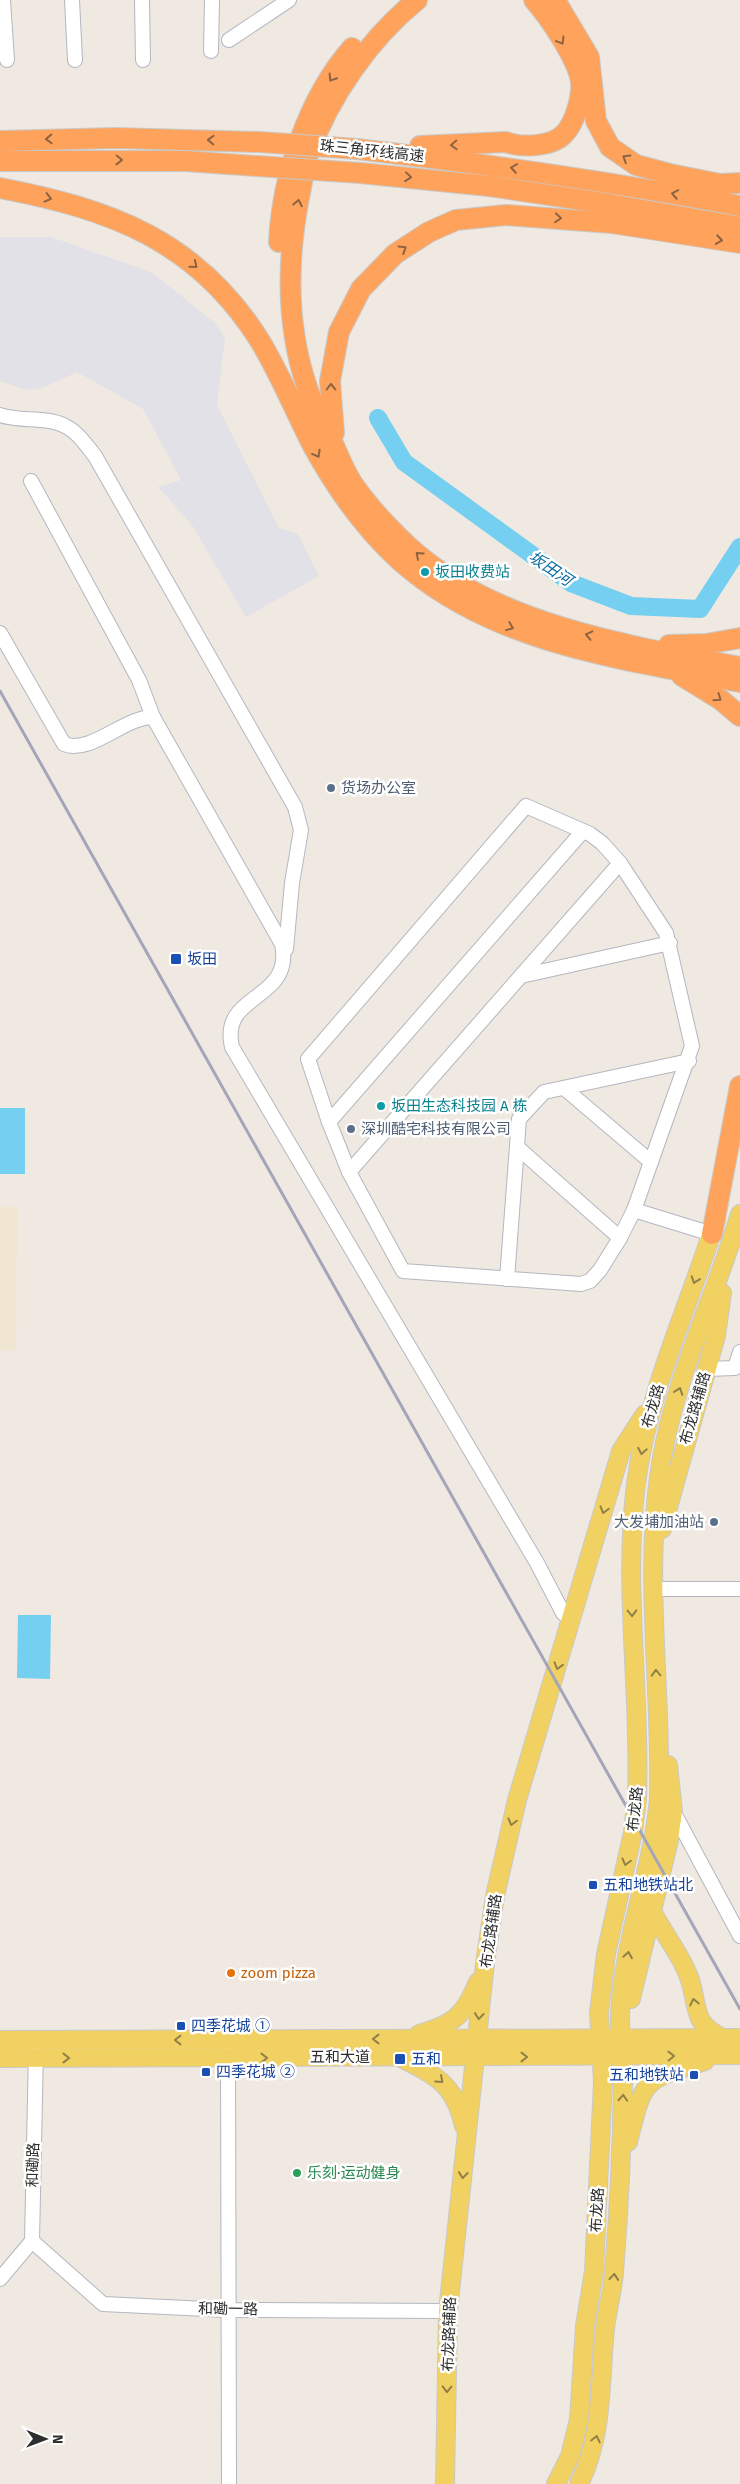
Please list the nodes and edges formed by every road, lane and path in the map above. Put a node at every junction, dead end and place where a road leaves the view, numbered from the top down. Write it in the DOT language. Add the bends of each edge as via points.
graph roads {
  1 [pos="3,0"];
  2 [pos="72,0"];
  3 [pos="142,0"];
  4 [pos="212,0"];
  5 [pos="289,0"];
  6 [pos="396,0"];
  7 [pos="417,0"];
  8 [pos="534,0"];
  9 [pos="555,0"];
  10 [pos="229,40"];
  11 [pos="211,51"];
  12 [pos="7,60"];
  13 [pos="75,60"];
  14 [pos="144,60"];
  15 [pos="0,141"];
  16 [pos="357,149"];
  17 [pos="0,161"];
  18 [pos="740,183"];
  19 [pos="0,188"];
  20 [pos="740,206"];
  21 [pos="740,227"];
  22 [pos="740,243"];
  23 [pos="296,410"];
  24 [pos="0,415"];
  25 [pos="337,452"];
  26 [pos="31,481"];
  27 [pos="0,633"];
  28 [pos="740,638"];
  29 [pos="637,646"];
  30 [pos="662,667"];
  31 [pos="740,667"];
  32 [pos="740,682"];
  33 [pos="740,716"];
  34 [pos="153,717"];
  35 [pos="583,831"];
  36 [pos="620,862"];
  37 [pos="670,944"];
  38 [pos="285,958"];
  39 [pos="521,976"];
  40 [pos="689,1061"];
  41 [pos="740,1086"];
  42 [pos="564,1088"];
  43 [pos="329,1122"];
  44 [pos="740,1141"];
  45 [pos="517,1147"];
  46 [pos="651,1162"];
  47 [pos="349,1172"];
  48 [pos="634,1210"];
  49 [pos="740,1214"];
  50 [pos="712,1234"];
  51 [pos="620,1238"];
  52 [pos="729,1250"];
  53 [pos="507,1278"];
  54 [pos="740,1352"];
  55 [pos="706,1369"];
  56 [pos="652,1403"];
  57 [pos="652,1564"];
  58 [pos="653,1589"];
  59 [pos="740,1589"];
  60 [pos="572,1621"];
  61 [pos="657,1707"];
  62 [pos="674,1811"];
  63 [pos="653,1913"];
  64 [pos="740,1936"];
  65 [pos="486,1963"];
  66 [pos="600,2038"];
  67 [pos="621,2038"];
  68 [pos="398,2039"];
  69 [pos="0,2040"];
  70 [pos="37,2040"];
  71 [pos="728,2043"];
  72 [pos="476,2048"];
  73 [pos="228,2049"];
  74 [pos="740,2055"];
  75 [pos="602,2056"];
  76 [pos="622,2056"];
  77 [pos="398,2057"];
  78 [pos="0,2058"];
  79 [pos="36,2058"];
  80 [pos="467,2138"];
  81 [pos="619,2179"];
  82 [pos="32,2242"];
  83 [pos="0,2279"];
  84 [pos="227,2310"];
  85 [pos="448,2311"];
  86 [pos="229,2484"];
  87 [pos="445,2484"];
  88 [pos="556,2484"];
  89 [pos="579,2484"];
  1 -- 12 [label="street"];
  2 -- 13 [label="street"];
  3 -- 14 [label="street"];
  4 -- 11 [label="street"];
  5 -- 10 [label="street"];
  6 -- 23 [label="highway, one-way" via="349,52 331,78 298,144 283,194 278,278 283,341"];
  25 -- 7 [label="highway, one-way" via="307,388 295,342 290,282 291,238 308,156 321,126 357,64"];
  8 -- 16 [label="highway, one-way" via="576,66 581,83 572,122 563,135 531,146 493,142"];
  18 -- 9 [label="highway, one-way" via="720,184 636,165 610,148 596,121 589,57"];
  16 -- 15 [label="highway, 珠三角环线高速, one-way, bridge" via="260,142 116,138"];
  20 -- 16 [label="highway, 珠三角环线高速, one-way" via="638,186"];
  17 -- 21 [label="highway, 珠三角环线高速, one-way, bridge" via="166,161 360,173 489,186"];
  19 -- 23 [label="highway, one-way" via="87,208 121,221 186,257 239,311 260,341"];
  25 -- 22 [label="highway, one-way" via="330,381 339,332 361,289 395,254 430,232 456,220 506,215 612,223"];
  23 -- 30 [label="highway, one-way" via="331,478 356,512 414,574 465,608 517,630"];
  24 -- 38 [label="street" via="65,426 78,435 95,456 296,807 301,830"];
  29 -- 25 [label="highway, one-way" via="563,628 520,612 474,592 427,562 402,540 353,483"];
  26 -- 34 [label="street" via="139,680"];
  27 -- 34 [label="street" via="64,744 82,746 128,723"];
  28 -- 29 [label="highway" via="706,644"];
  29 -- 31 [label="highway"];
  30 -- 32 [label="highway"];
  30 -- 33 [label="highway, one-way" via="696,684"];
  34 -- 38 [label="street" via="277,932"];
  35 -- 36 [label="street" via="602,843"];
  35 -- 43 [label="street"];
  35 -- 43 [label="street" via="526,806 308,1059"];
  36 -- 37 [label="street" via="666,932"];
  36 -- 39 [label="street"];
  37 -- 39 [label="street"];
  37 -- 40 [label="street" via="692,1046"];
  38 -- 60 [label="street" via="282,971 272,985 243,1006 235,1016 231,1026 232,1047 532,1555 567,1620"];
  39 -- 47 [label="street"];
  40 -- 42 [label="street"];
  40 -- 46 [label="street"];
  41 -- 50 [label="highway"];
  42 -- 45 [label="street" via="544,1092 519,1118"];
  42 -- 46 [label="street"];
  43 -- 47 [label="street"];
  44 -- 50 [label="main road, 布龙路"];
  45 -- 51 [label="street"];
  45 -- 53 [label="street"];
  46 -- 48 [label="street"];
  47 -- 53 [label="street" via="403,1271"];
  48 -- 50 [label="street"];
  48 -- 51 [label="street"];
  49 -- 52 [label="main road, 布龙路"];
  50 -- 56 [label="main road, 布龙路, one-way"];
  51 -- 53 [label="street" via="600,1270 590,1281 582,1284"];
  52 -- 55 [label="main road, 布龙路辅路" via="716,1336"];
  57 -- 52 [label="main road, 布龙路, one-way" via="658,1490 672,1409"];
  54 -- 55 [label="street" via="735,1368"];
  55 -- 57 [label="main road, 布龙路辅路"];
  56 -- 60 [label="main road, 布龙路辅路, one-way" via="621,1451"];
  56 -- 66 [label="main road, 布龙路, one-way" via="636,1483 630,1564 637,1798 606,1954 599,2013"];
  57 -- 58 [label="main road, 布龙路"];
  58 -- 59 [label="street"];
  61 -- 58 [label="main road, 布龙路, one-way"];
  60 -- 65 [label="main road, 布龙路辅路, one-way" via="509,1831"];
  61 -- 62 [label="main road"];
  67 -- 61 [label="main road, 布龙路, one-way" via="620,2016 627,1957 657,1817"];
  62 -- 63 [label="main road"];
  62 -- 64 [label="street"];
  63 -- 67 [label="main road"];
  71 -- 63 [label="main road, one-way" via="701,2021 689,1978"];
  65 -- 68 [label="main road" via="471,1999 460,2015 443,2026"];
  65 -- 72 [label="main road, 布龙路辅路, one-way"];
  66 -- 67 [label="main road, 五和大道"];
  66 -- 72 [label="main road, 五和大道"];
  66 -- 75 [label="main road, 布龙路"];
  67 -- 71 [label="main road, 五和大道"];
  67 -- 76 [label="main road, 布龙路"];
  68 -- 72 [label="main road, 五和大道"];
  68 -- 73 [label="main road, 五和大道, one-way"];
  69 -- 70 [label="main road, 五和大道"];
  73 -- 70 [label="main road, 五和大道, one-way"];
  70 -- 79 [label="street, 和磡路"];
  71 -- 74 [label="main road, 五和大道"];
  76 -- 71 [label="main road, 五和大道, one-way"];
  71 -- 81 [label="main road" via="663,2074 645,2088 638,2102"];
  72 -- 75 [label="main road, 五和大道, one-way"];
  72 -- 77 [label="main road, 五和大道"];
  72 -- 80 [label="main road, 布龙路辅路"];
  73 -- 77 [label="main road, 五和大道, one-way"];
  79 -- 73 [label="main road, 五和大道, one-way"];
  73 -- 84 [label="street"];
  75 -- 76 [label="main road, 五和大道"];
  75 -- 88 [label="main road, 布龙路" via="594,2271 585,2326 581,2407 574,2444"];
  81 -- 76 [label="main road, 布龙路, one-way"];
  77 -- 80 [label="main road, one-way" via="429,2071 448,2087 460,2108"];
  78 -- 79 [label="main road, 五和大道"];
  79 -- 82 [label="street, 和磡路"];
  80 -- 85 [label="main road, 布龙路辅路, one-way"];
  89 -- 81 [label="main road, 布龙路, one-way" via="593,2450 599,2422 604,2334 614,2272"];
  82 -- 83 [label="street"];
  82 -- 84 [label="street, 和磡一路" via="103,2304"];
  84 -- 85 [label="street, 和磡一路"];
  84 -- 86 [label="street"];
  85 -- 87 [label="main road, 布龙路辅路, one-way"];
}
